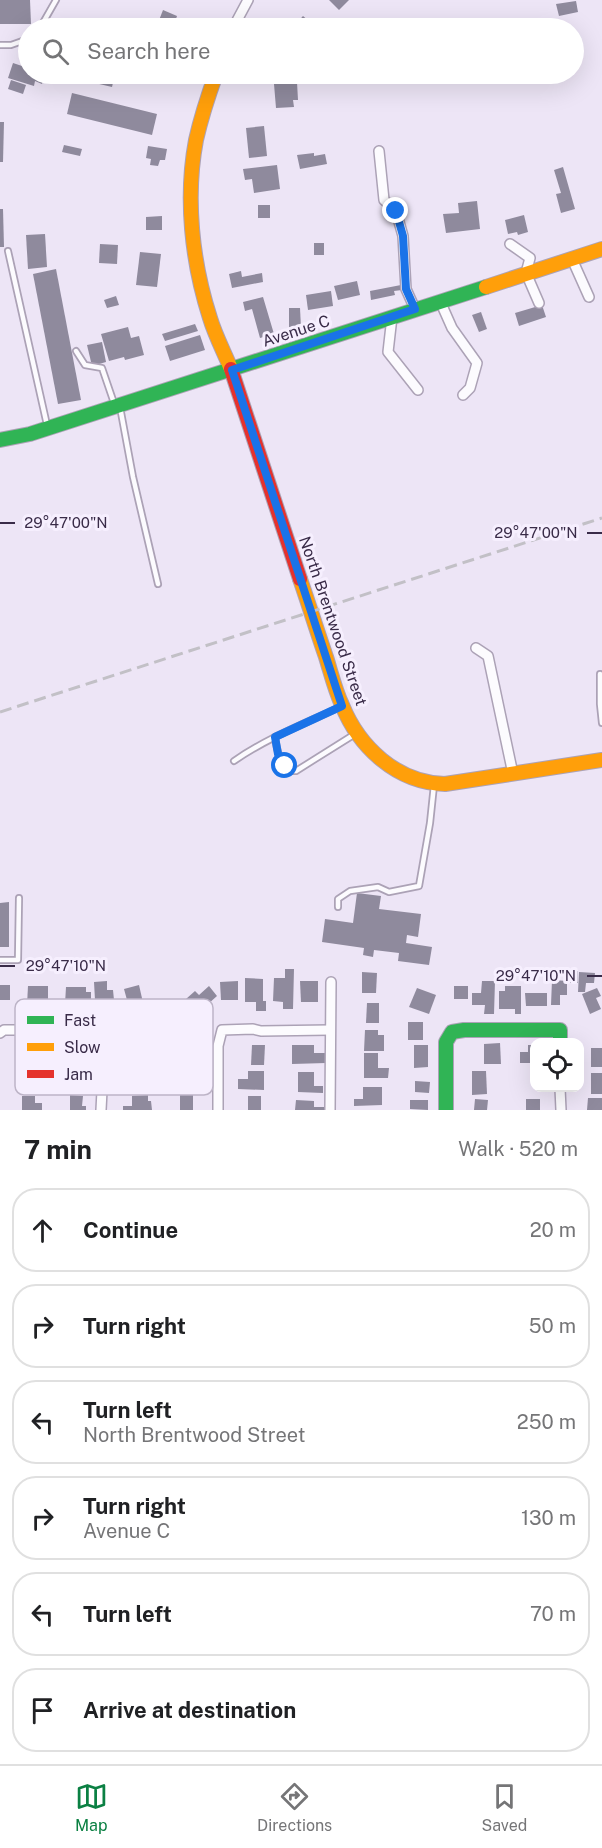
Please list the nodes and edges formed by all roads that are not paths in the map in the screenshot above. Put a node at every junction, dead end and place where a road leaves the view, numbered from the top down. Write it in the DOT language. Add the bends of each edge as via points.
graph roads {
  1 [pos="56,0"];
  2 [pos="248,0"];
  3 [pos="46,18"];
  4 [pos="238,18"];
  5 [pos="18,43"];
  6 [pos="0,45"];
  7 [pos="213,84"];
  8 [pos="379,151"];
  9 [pos="510,244"];
  10 [pos="602,249"];
  11 [pos="9,251"];
  12 [pos="572,259"];
  13 [pos="527,274"];
  14 [pos="589,297"];
  15 [pos="440,301"];
  16 [pos="538,303"];
  17 [pos="415,309"];
  18 [pos="392,317"];
  19 [pos="76,351"];
  20 [pos="232,370"];
  21 [pos="418,390"];
  22 [pos="463,395"];
  23 [pos="117,405"];
  24 [pos="47,428"];
  25 [pos="0,440"];
  26 [pos="158,584"];
  27 [pos="476,648"];
  28 [pos="600,674"];
  29 [pos="342,706"];
  30 [pos="602,723"];
  31 [pos="358,733"];
  32 [pos="275,737"];
  33 [pos="602,760"];
  34 [pos="234,761"];
  35 [pos="513,774"];
  36 [pos="434,784"];
  37 [pos="20,898"];
  38 [pos="338,907"];
  39 [pos="0,960"];
  40 [pos="331,981"];
  41 [pos="15,1030"];
  42 [pos="330,1030"];
  43 [pos="0,1033"];
  44 [pos="560,1038"];
  45 [pos="560,1092"];
  46 [pos="218,1110"];
  47 [pos="330,1110"];
  48 [pos="446,1110"];
  49 [pos="561,1110"];
  1 -- 3 [label="lane"];
  2 -- 4 [label="street"];
  5 -- 6 [label="lane"];
  7 -- 20 [label="street, North Brentwood Street" via="193,162 193,230 202,293"];
  8 -- 17 [label="street" via="384,200 396,211 403,236 406,289"];
  9 -- 13 [label="street" via="530,258"];
  10 -- 12 [label="street, Avenue C"];
  11 -- 24 [label="lane"];
  12 -- 13 [label="street, Avenue C"];
  12 -- 14 [label="street"];
  13 -- 15 [label="street, Avenue C"];
  13 -- 16 [label="street"];
  15 -- 17 [label="street, Avenue C"];
  15 -- 22 [label="street" via="452,328 477,363 470,388"];
  17 -- 18 [label="street, Avenue C"];
  18 -- 20 [label="street, Avenue C"];
  18 -- 21 [label="street" via="388,352"];
  19 -- 23 [label="lane" via="85,365 102,368"];
  20 -- 23 [label="street, Avenue C"];
  20 -- 29 [label="street, North Brentwood Street"];
  23 -- 24 [label="street, Avenue C"];
  23 -- 26 [label="lane"];
  24 -- 25 [label="street, Avenue C"];
  27 -- 35 [label="street" via="488,656"];
  28 -- 30 [label="lane"];
  29 -- 31 [label="street, North Brentwood Street"];
  29 -- 32 [label="lane"];
  31 -- 32 [label="lane" via="296,771 290,771 280,760"];
  31 -- 36 [label="street, North Brentwood Street" via="387,767"];
  32 -- 34 [label="lane"];
  33 -- 35 [label="street, North Brentwood Street"];
  35 -- 36 [label="street, North Brentwood Street"];
  36 -- 38 [label="lane" via="419,886 390,892 378,887 350,891 338,898"];
  37 -- 39 [label="lane" via="18,960"];
  40 -- 42 [label="street"];
  41 -- 43 [label="street"];
  42 -- 46 [label="street" via="222,1030 218,1046"];
  42 -- 47 [label="street"];
  44 -- 48 [label="street" via="560,1030 452,1032 446,1042"];
  45 -- 49 [label="street"];
}
